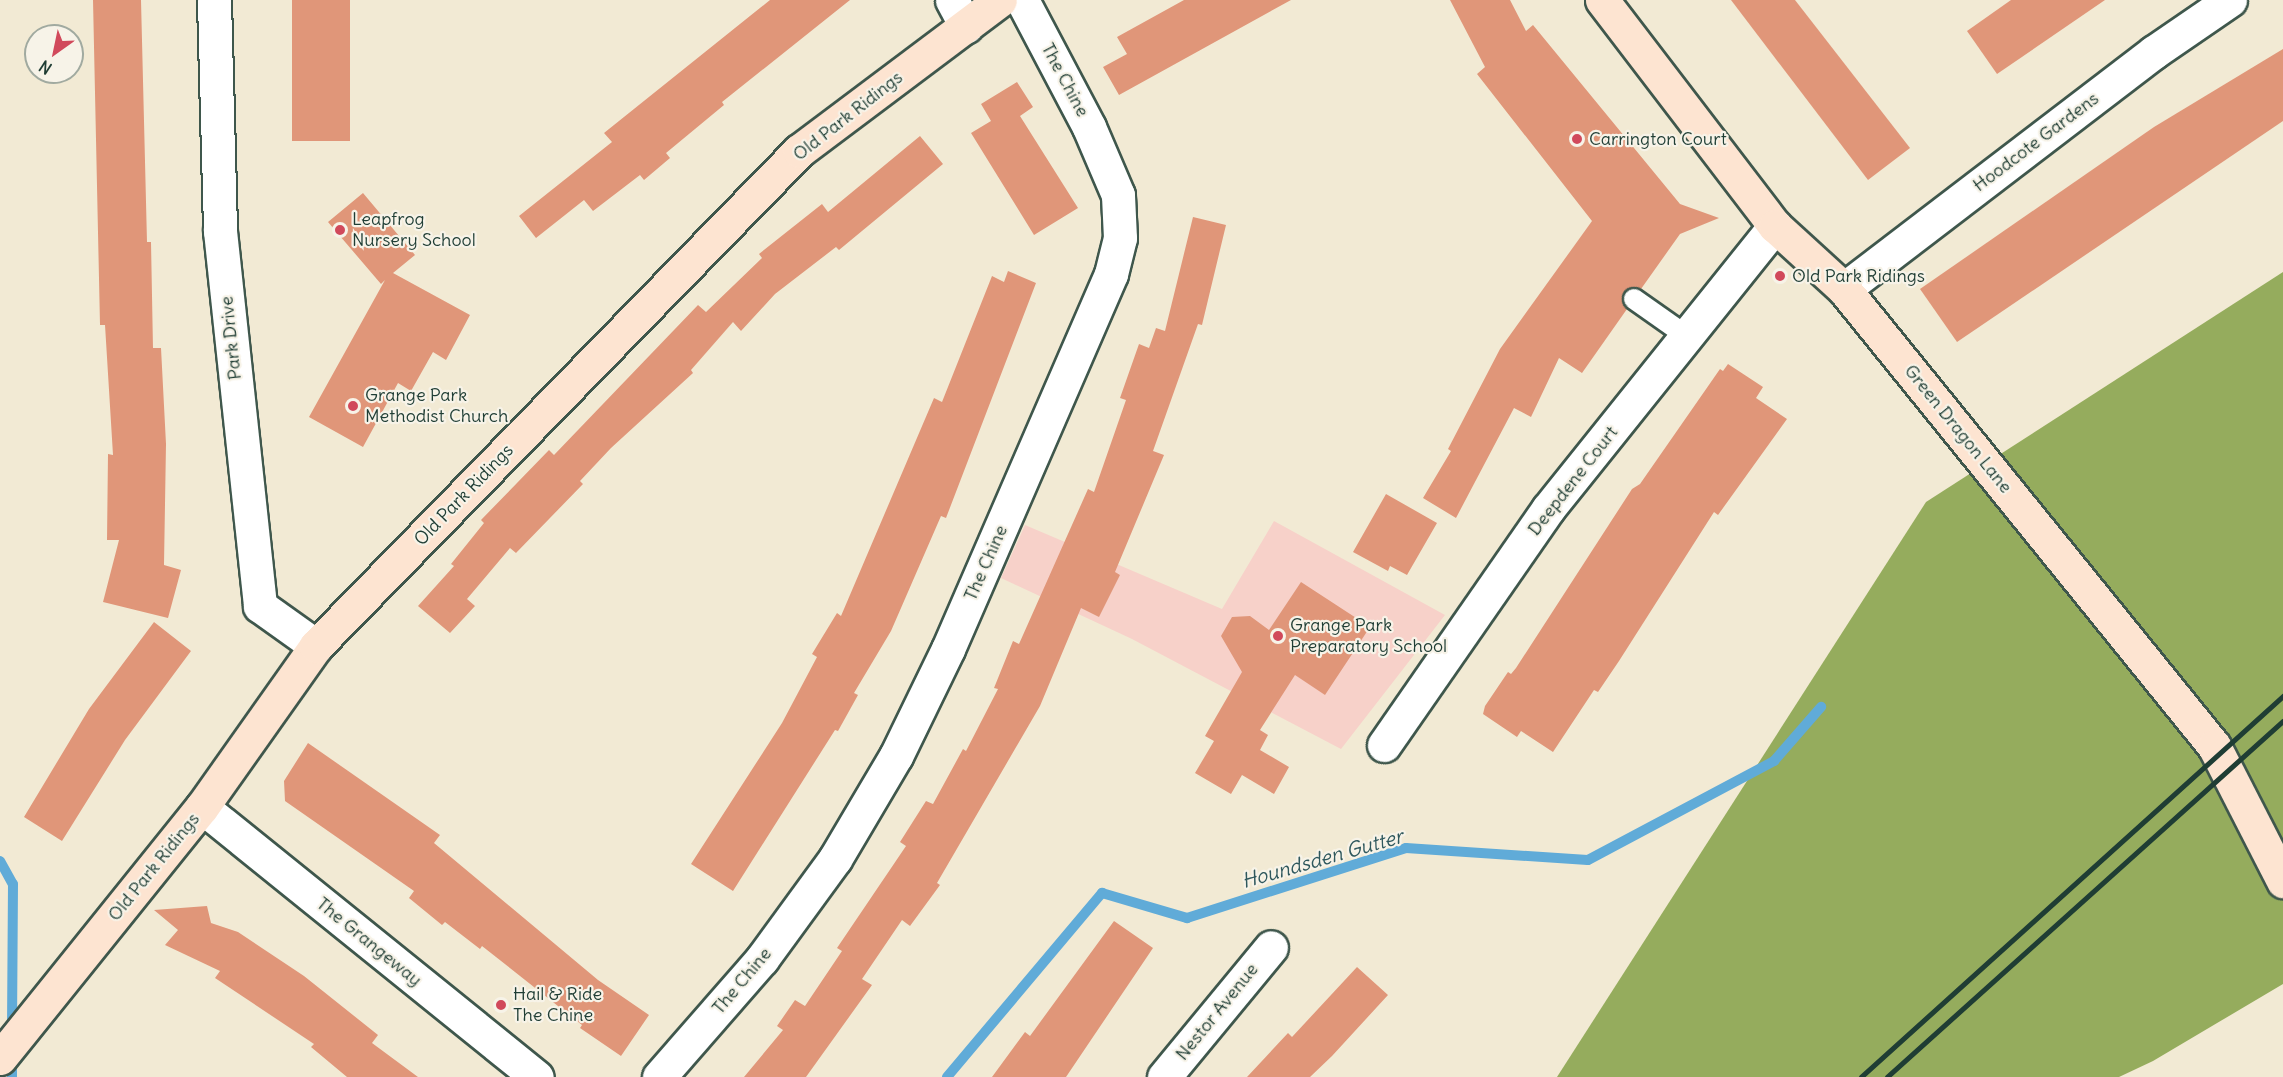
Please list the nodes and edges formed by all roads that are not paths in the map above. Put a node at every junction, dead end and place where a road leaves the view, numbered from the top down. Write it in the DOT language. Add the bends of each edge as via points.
graph roads {
  1 [pos="214,0"];
  2 [pos="1000,0"];
  3 [pos="1022,0"];
  4 [pos="1602,0"];
  5 [pos="2230,0"];
  6 [pos="959,13"];
  7 [pos="1775,226"];
  8 [pos="1844,289"];
  9 [pos="1634,299"];
  10 [pos="1688,337"];
  11 [pos="316,646"];
  12 [pos="1384,745"];
  13 [pos="202,807"];
  14 [pos="2283,881"];
  15 [pos="1271,947"];
  16 [pos="0,1058"];
  17 [pos="537,1077"];
  18 [pos="659,1077"];
  19 [pos="1164,1077"];
  1 -- 11 [label="street, Park Drive" via="219,231 260,606"];
  2 -- 6 [label="street, Old Park Ridings"];
  3 -- 18 [label="street, The Chine" via="1089,127 1118,195 1120,238 1111,274 948,649 896,756 835,859 762,959"];
  4 -- 7 [label="street, Green Dragon Lane"];
  5 -- 8 [label="street, Hoodcote Gardens" via="2154,52"];
  6 -- 11 [label="street, Old Park Ridings" via="799,151"];
  7 -- 8 [label="street, Green Dragon Lane"];
  7 -- 10 [label="street, Deepdene Court"];
  8 -- 14 [label="street, Green Dragon Lane" via="2214,746"];
  9 -- 10 [label="lane"];
  10 -- 12 [label="street, Deepdene Court" via="1548,510"];
  11 -- 13 [label="street, Old Park Ridings"];
  13 -- 16 [label="street, Old Park Ridings"];
  13 -- 17 [label="street, The Grangeway"];
  15 -- 19 [label="street, Nestor Avenue"];
}
